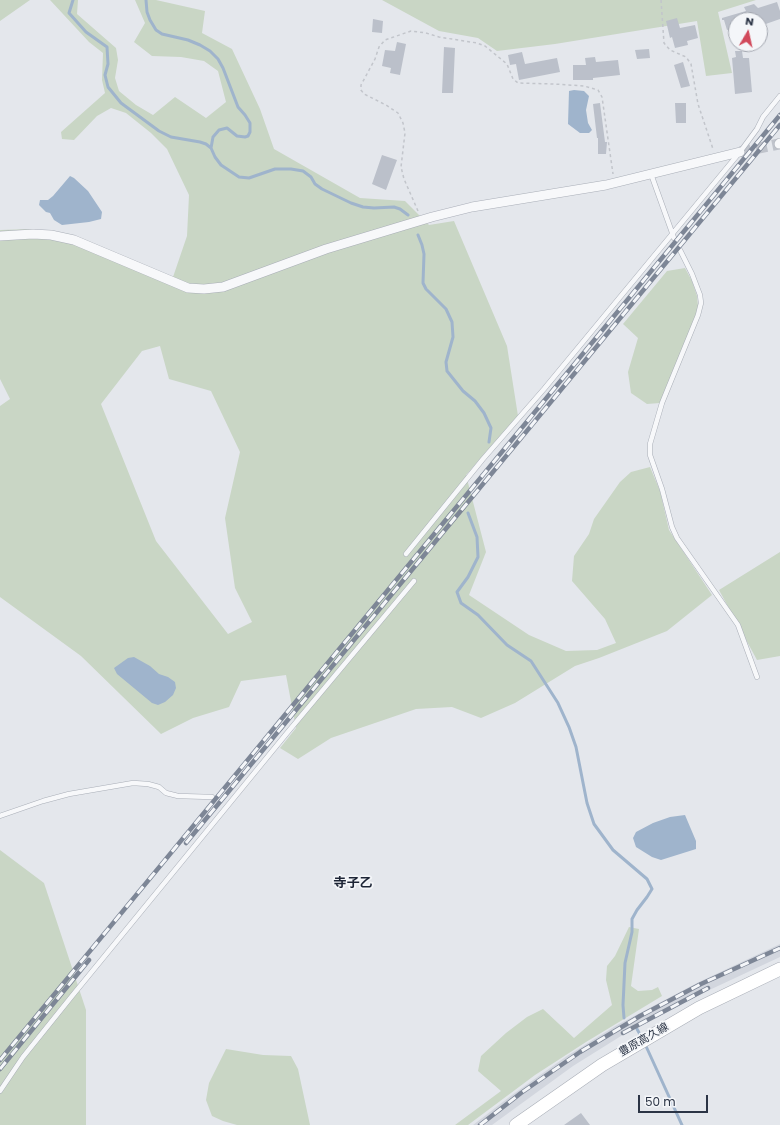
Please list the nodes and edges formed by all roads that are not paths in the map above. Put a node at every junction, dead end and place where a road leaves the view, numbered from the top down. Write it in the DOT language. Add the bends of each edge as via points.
graph roads {
  1 [pos="780,96"];
  2 [pos="740,152"];
  3 [pos="651,174"];
  4 [pos="0,236"];
  5 [pos="673,236"];
  6 [pos="680,250"];
  7 [pos="406,554"];
  8 [pos="414,581"];
  9 [pos="758,677"];
  10 [pos="212,797"];
  11 [pos="227,798"];
  12 [pos="233,799"];
  13 [pos="0,816"];
  14 [pos="780,969"];
  15 [pos="0,1091"];
  16 [pos="516,1125"];
  1 -- 2 [label="lane"];
  2 -- 3 [label="street"];
  2 -- 5 [label="lane"];
  3 -- 4 [label="street" via="615,183 472,207 326,249 223,287 204,289 182,286 74,240 33,234"];
  3 -- 5 [label="lane"];
  5 -- 7 [label="lane" via="483,459"];
  6 -- 9 [label="lane" via="692,274 701,303 662,403 650,444 650,455 677,538 738,625"];
  8 -- 12 [label="lane"];
  10 -- 13 [label="lane" via="178,796 166,793 159,787 133,783 69,794"];
  11 -- 12 [label="lane"];
  12 -- 15 [label="lane" via="23,1056"];
  14 -- 16 [label="main road, 豊原高久線" via="699,1008 602,1065"];
}
